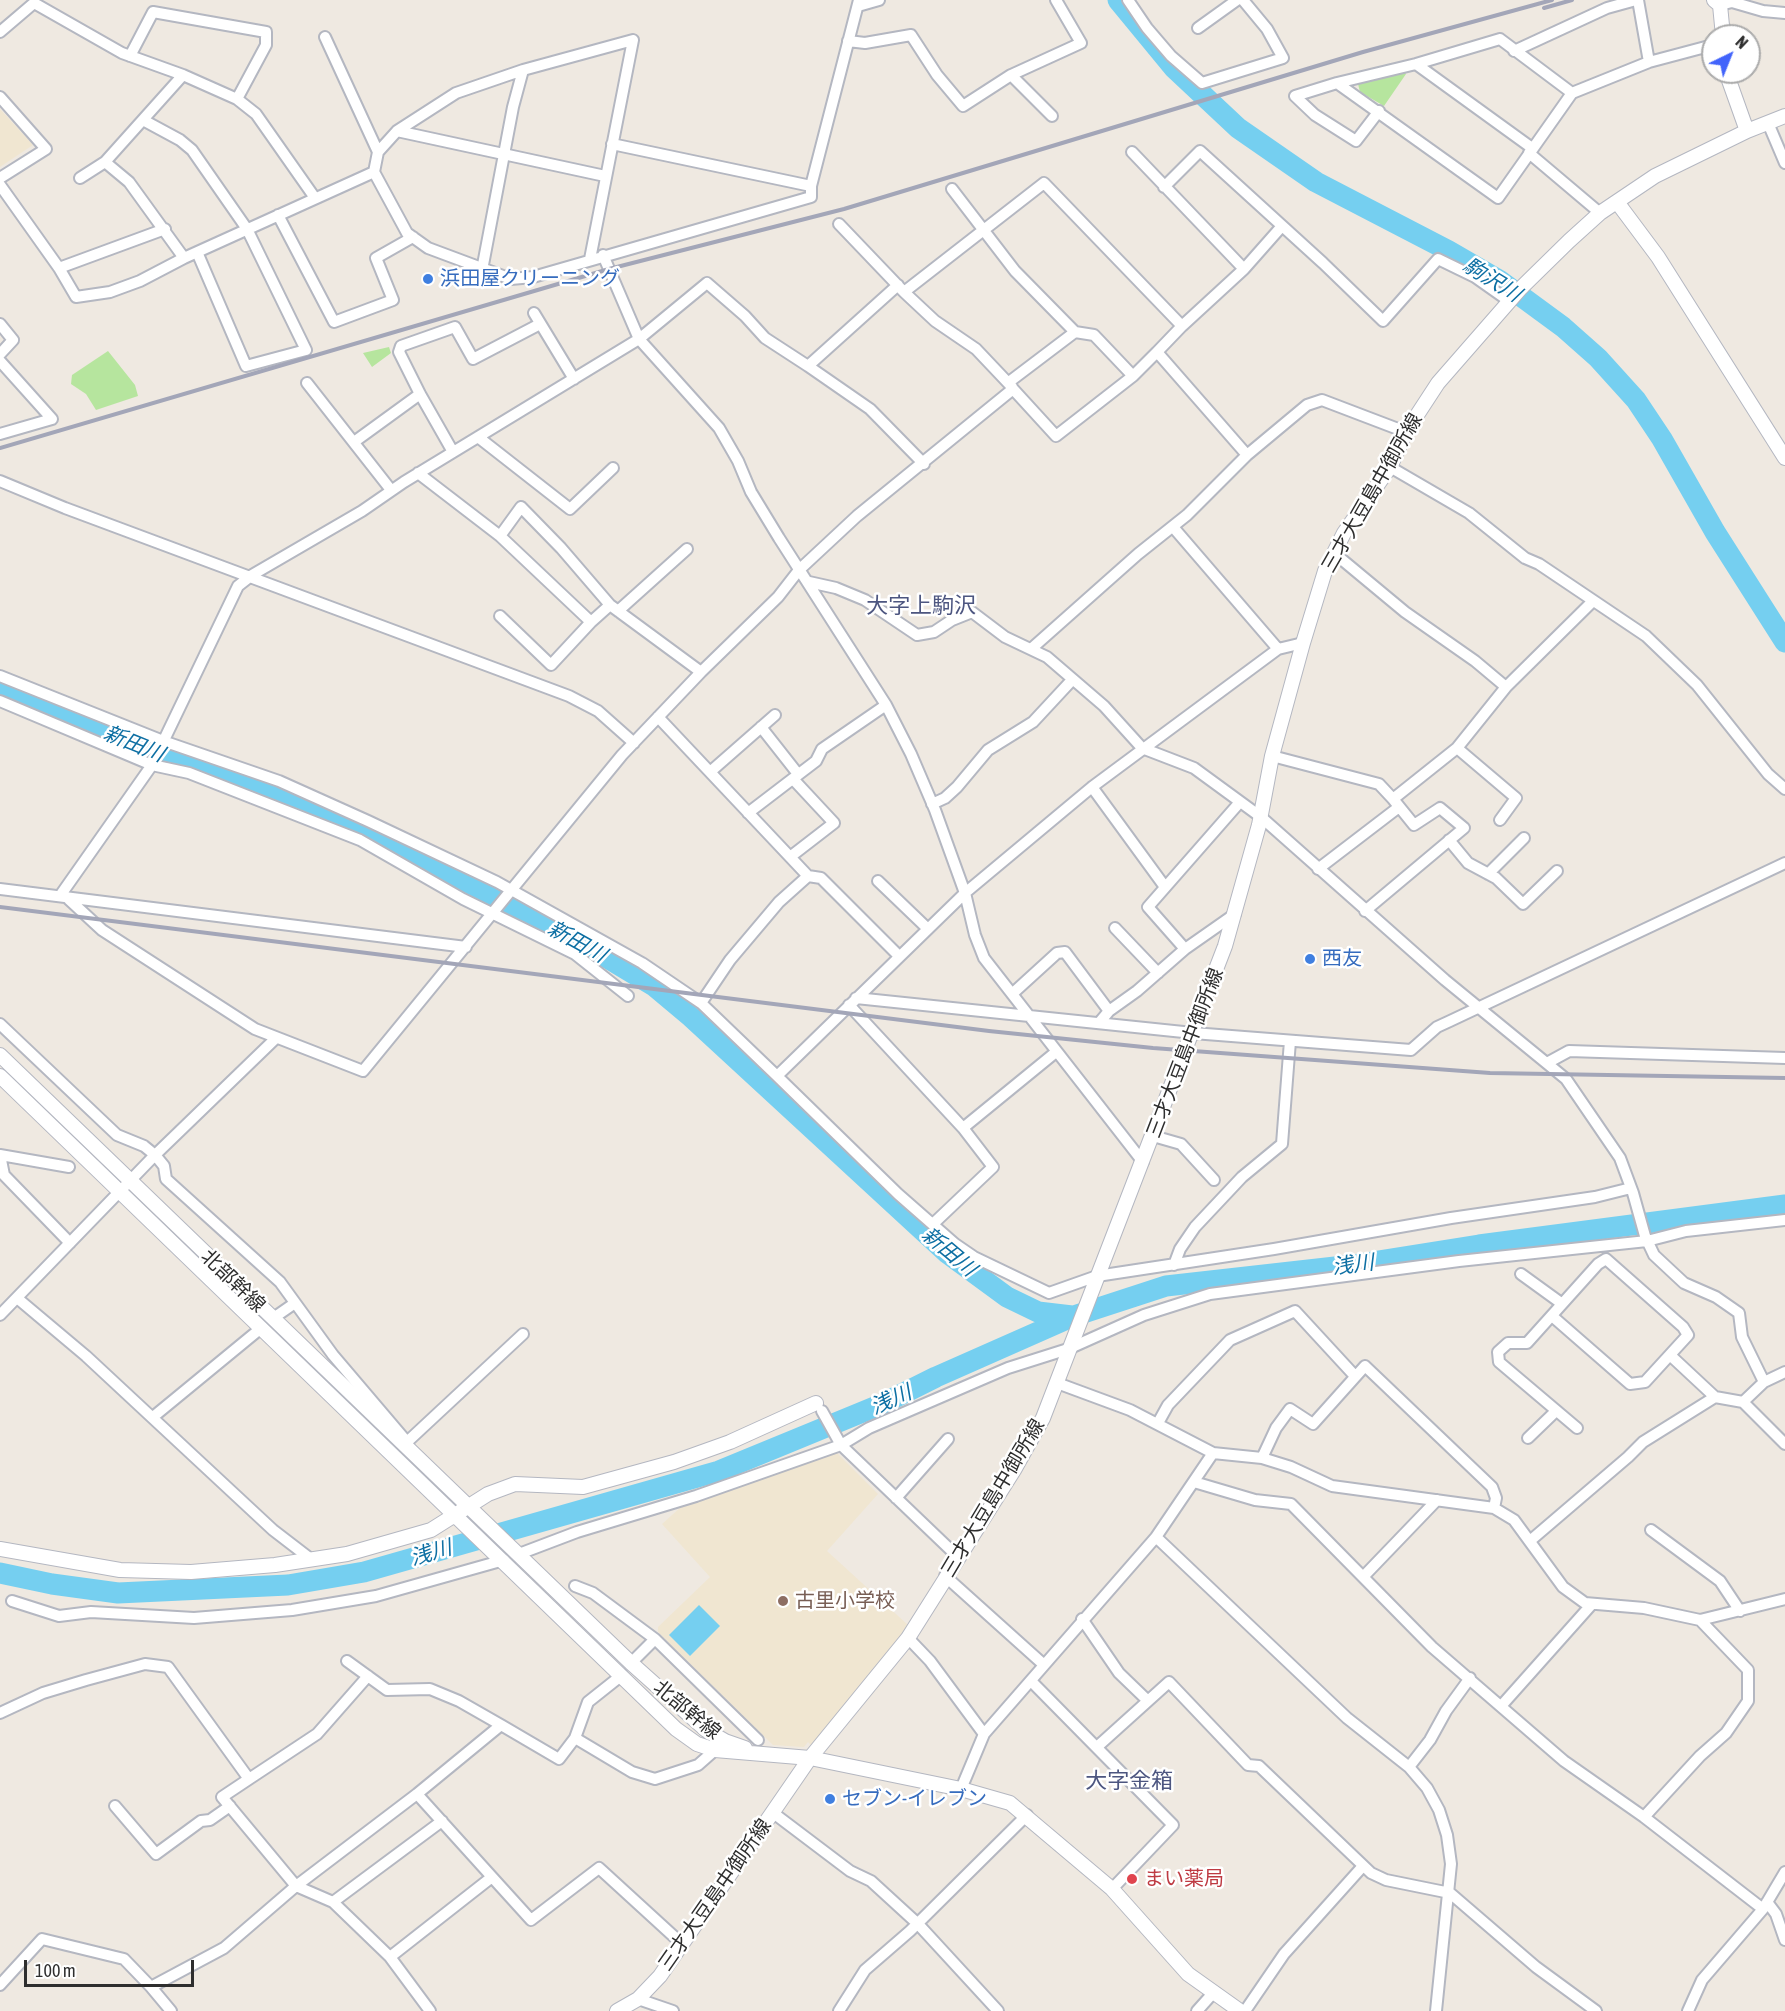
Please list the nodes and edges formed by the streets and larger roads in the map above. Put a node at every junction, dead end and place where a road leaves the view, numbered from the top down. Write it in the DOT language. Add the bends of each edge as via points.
graph roads {
  1 [pos="879,0"];
  2 [pos="1056,0"];
  3 [pos="1128,0"];
  4 [pos="1238,0"];
  5 [pos="1243,0"];
  6 [pos="1637,0"];
  7 [pos="32,2"];
  8 [pos="1717,2"];
  9 [pos="859,3"];
  10 [pos="1785,13"];
  11 [pos="1721,24"];
  12 [pos="1198,28"];
  13 [pos="0,32"];
  14 [pos="325,38"];
  15 [pos="848,41"];
  16 [pos="1701,48"];
  17 [pos="1514,51"];
  18 [pos="130,56"];
  19 [pos="1649,62"];
  20 [pos="1416,64"];
  21 [pos="523,70"];
  22 [pos="183,75"];
  23 [pos="1011,75"];
  24 [pos="1337,83"];
  25 [pos="1730,84"];
  26 [pos="1572,93"];
  27 [pos="0,98"];
  28 [pos="237,99"];
  29 [pos="1379,111"];
  30 [pos="1052,116"];
  31 [pos="1785,116"];
  32 [pos="143,120"];
  33 [pos="1768,123"];
  34 [pos="397,131"];
  35 [pos="1747,131"];
  36 [pos="612,144"];
  37 [pos="1530,150"];
  38 [pos="378,152"];
  39 [pos="1132,152"];
  40 [pos="504,156"];
  41 [pos="105,162"];
  42 [pos="1785,163"];
  43 [pos="374,172"];
  44 [pos="605,176"];
  45 [pos="0,178"];
  46 [pos="80,178"];
  47 [pos="0,185"];
  48 [pos="811,186"];
  49 [pos="1164,187"];
  50 [pos="951,189"];
  51 [pos="315,198"];
  52 [pos="1617,202"];
  53 [pos="1600,213"];
  54 [pos="278,215"];
  55 [pos="839,224"];
  56 [pos="1282,226"];
  57 [pos="165,229"];
  58 [pos="247,230"];
  59 [pos="986,230"];
  60 [pos="413,237"];
  61 [pos="197,252"];
  62 [pos="603,255"];
  63 [pos="184,258"];
  64 [pos="590,259"];
  65 [pos="59,268"];
  66 [pos="1244,268"];
  67 [pos="482,270"];
  68 [pos="901,289"];
  69 [pos="1514,296"];
  70 [pos="534,314"];
  71 [pos="0,324"];
  72 [pos="540,324"];
  73 [pos="1182,326"];
  74 [pos="1075,332"];
  75 [pos="639,339"];
  76 [pos="1157,352"];
  77 [pos="0,354"];
  78 [pos="0,361"];
  79 [pos="808,366"];
  80 [pos="1132,376"];
  81 [pos="574,379"];
  82 [pos="307,383"];
  83 [pos="1011,386"];
  84 [pos="420,394"];
  85 [pos="1406,432"];
  86 [pos="0,434"];
  87 [pos="478,437"];
  88 [pos="354,442"];
  89 [pos="453,452"];
  90 [pos="1247,455"];
  91 [pos="1785,458"];
  92 [pos="924,464"];
  93 [pos="613,468"];
  94 [pos="1390,468"];
  95 [pos="418,473"];
  96 [pos="0,481"];
  97 [pos="391,490"];
  98 [pos="1173,527"];
  99 [pos="500,536"];
  100 [pos="687,549"];
  101 [pos="1334,552"];
  102 [pos="799,570"];
  103 [pos="252,575"];
  104 [pos="809,582"];
  105 [pos="1592,602"];
  106 [pos="614,608"];
  107 [pos="500,616"];
  108 [pos="591,622"];
  109 [pos="1303,643"];
  110 [pos="1031,649"];
  111 [pos="1278,649"];
  112 [pos="701,672"];
  113 [pos="0,676"];
  114 [pos="1072,680"];
  115 [pos="1506,687"];
  116 [pos="0,700"];
  117 [pos="886,705"];
  118 [pos="775,715"];
  119 [pos="658,717"];
  120 [pos="761,727"];
  121 [pos="634,743"];
  122 [pos="161,744"];
  123 [pos="1142,748"];
  124 [pos="1457,748"];
  125 [pos="1272,756"];
  126 [pos="153,762"];
  127 [pos="710,772"];
  128 [pos="796,776"];
  129 [pos="1092,787"];
  130 [pos="1785,789"];
  131 [pos="1240,802"];
  132 [pos="1396,803"];
  133 [pos="932,804"];
  134 [pos="748,813"];
  135 [pos="1261,817"];
  136 [pos="1500,820"];
  137 [pos="1524,838"];
  138 [pos="1449,840"];
  139 [pos="790,857"];
  140 [pos="1785,863"];
  141 [pos="1318,869"];
  142 [pos="1557,871"];
  143 [pos="1488,874"];
  144 [pos="808,876"];
  145 [pos="878,881"];
  146 [pos="1165,887"];
  147 [pos="0,889"];
  148 [pos="509,893"];
  149 [pos="965,893"];
  150 [pos="69,897"];
  151 [pos="495,910"];
  152 [pos="1365,911"];
  153 [pos="1236,913"];
  154 [pos="928,928"];
  155 [pos="1115,928"];
  156 [pos="466,947"];
  157 [pos="1185,949"];
  158 [pos="899,956"];
  159 [pos="1158,973"];
  160 [pos="1012,994"];
  161 [pos="628,996"];
  162 [pos="853,1002"];
  163 [pos="701,1003"];
  164 [pos="1478,1007"];
  165 [pos="1109,1011"];
  166 [pos="1030,1016"];
  167 [pos="1099,1023"];
  168 [pos="0,1024"];
  169 [pos="1193,1033"];
  170 [pos="275,1039"];
  171 [pos="1290,1041"];
  172 [pos="1056,1052"];
  173 [pos="0,1055"];
  174 [pos="1785,1058"];
  175 [pos="1547,1063"];
  176 [pos="0,1076"];
  177 [pos="777,1076"];
  178 [pos="963,1128"];
  179 [pos="1153,1136"];
  180 [pos="0,1155"];
  181 [pos="155,1155"];
  182 [pos="1143,1162"];
  183 [pos="69,1167"];
  184 [pos="1214,1180"];
  185 [pos="130,1182"];
  186 [pos="1632,1190"];
  187 [pos="118,1193"];
  188 [pos="1785,1220"];
  189 [pos="934,1223"];
  190 [pos="1646,1239"];
  191 [pos="70,1243"];
  192 [pos="1174,1264"];
  193 [pos="1521,1274"];
  194 [pos="1096,1276"];
  195 [pos="17,1298"];
  196 [pos="295,1303"];
  197 [pos="1561,1303"];
  198 [pos="0,1315"];
  199 [pos="1552,1316"];
  200 [pos="272,1319"];
  201 [pos="260,1329"];
  202 [pos="523,1334"];
  203 [pos="1070,1343"];
  204 [pos="1671,1356"];
  205 [pos="1785,1372"];
  206 [pos="1354,1375"];
  207 [pos="1764,1382"];
  208 [pos="1057,1383"];
  209 [pos="1715,1396"];
  210 [pos="1743,1402"];
  211 [pos="819,1407"];
  212 [pos="1556,1411"];
  213 [pos="153,1417"];
  214 [pos="1158,1424"];
  215 [pos="1577,1428"];
  216 [pos="1528,1438"];
  217 [pos="948,1439"];
  218 [pos="839,1441"];
  219 [pos="1785,1444"];
  220 [pos="1213,1453"];
  221 [pos="1262,1458"];
  222 [pos="1194,1482"];
  223 [pos="896,1498"];
  224 [pos="1437,1500"];
  225 [pos="467,1506"];
  226 [pos="1494,1508"];
  227 [pos="453,1515"];
  228 [pos="1651,1530"];
  229 [pos="1156,1537"];
  230 [pos="1531,1540"];
  231 [pos="0,1549"];
  232 [pos="517,1552"];
  233 [pos="498,1556"];
  234 [pos="958,1557"];
  235 [pos="312,1560"];
  236 [pos="945,1576"];
  237 [pos="1363,1577"];
  238 [pos="575,1586"];
  239 [pos="1785,1599"];
  240 [pos="12,1601"];
  241 [pos="1592,1604"];
  242 [pos="1740,1611"];
  243 [pos="1082,1619"];
  244 [pos="1700,1620"];
  245 [pos="908,1638"];
  246 [pos="655,1639"];
  247 [pos="347,1661"];
  248 [pos="631,1663"];
  249 [pos="1043,1664"];
  250 [pos="622,1675"];
  251 [pos="368,1676"];
  252 [pos="1470,1677"];
  253 [pos="1031,1681"];
  254 [pos="1147,1700"];
  255 [pos="1502,1705"];
  256 [pos="0,1713"];
  257 [pos="501,1725"];
  258 [pos="984,1734"];
  259 [pos="575,1738"];
  260 [pos="758,1740"];
  261 [pos="1098,1746"];
  262 [pos="715,1750"];
  263 [pos="771,1754"];
  264 [pos="810,1758"];
  265 [pos="1409,1767"];
  266 [pos="249,1779"];
  267 [pos="961,1789"];
  268 [pos="417,1794"];
  269 [pos="115,1806"];
  270 [pos="230,1806"];
  271 [pos="772,1812"];
  272 [pos="1027,1815"];
  273 [pos="1644,1817"];
  274 [pos="442,1821"];
  275 [pos="1363,1866"];
  276 [pos="1785,1872"];
  277 [pos="492,1877"];
  278 [pos="296,1886"];
  279 [pos="1112,1889"];
  280 [pos="1450,1893"];
  281 [pos="333,1902"];
  282 [pos="1765,1906"];
  283 [pos="918,1924"];
  284 [pos="1785,1940"];
  285 [pos="681,1943"];
  286 [pos="390,1957"];
  287 [pos="0,1985"];
  288 [pos="151,1987"];
  289 [pos="1214,1992"];
  290 [pos="638,1999"];
  291 [pos="171,2011"];
  292 [pos="430,2011"];
  293 [pos="617,2011"];
  294 [pos="673,2011"];
  295 [pos="839,2011"];
  296 [pos="998,2011"];
  297 [pos="1197,2011"];
  298 [pos="1240,2011"];
  299 [pos="1245,2011"];
  300 [pos="1436,2011"];
  301 [pos="1596,2011"];
  302 [pos="1688,2011"];
  1 -- 9 [label="street"];
  2 -- 23 [label="street" via="1081,43"];
  3 -- 5 [label="street" via="1171,56 1202,83 1283,58 1267,29"];
  4 -- 12 [label="street"];
  6 -- 17 [label="street" via="1607,8"];
  6 -- 19 [label="street"];
  7 -- 13 [label="street"];
  7 -- 18 [label="street"];
  8 -- 10 [label="street"];
  8 -- 11 [label="street"];
  9 -- 15 [label="street"];
  14 -- 38 [label="street"];
  15 -- 23 [label="street" via="865,43 911,35 963,106"];
  15 -- 48 [label="street"];
  16 -- 19 [label="street"];
  17 -- 20 [label="street" via="1500,39"];
  17 -- 26 [label="street"];
  18 -- 22 [label="street"];
  18 -- 28 [label="street" via="153,12 266,32 266,45"];
  19 -- 26 [label="street"];
  20 -- 24 [label="street"];
  20 -- 37 [label="street"];
  21 -- 34 [label="street" via="456,93"];
  21 -- 36 [label="street" via="633,40"];
  21 -- 40 [label="street"];
  22 -- 28 [label="street"];
  22 -- 32 [label="street"];
  23 -- 30 [label="street"];
  24 -- 29 [label="street"];
  24 -- 29 [label="street" via="1295,96 1315,115 1356,141"];
  25 -- 35 [label="street"];
  26 -- 37 [label="street"];
  27 -- 45 [label="street" via="46,149"];
  28 -- 51 [label="street" via="256,114"];
  29 -- 37 [label="street" via="1498,198"];
  31 -- 33 [label="street, 三才大豆島中御所線"];
  32 -- 41 [label="street"];
  32 -- 58 [label="street" via="192,150"];
  33 -- 35 [label="street, 三才大豆島中御所線"];
  33 -- 42 [label="street"];
  34 -- 38 [label="street"];
  34 -- 40 [label="street"];
  35 -- 52 [label="street, 三才大豆島中御所線" via="1655,176"];
  36 -- 44 [label="street"];
  36 -- 48 [label="street"];
  37 -- 53 [label="street"];
  38 -- 43 [label="street"];
  39 -- 49 [label="street"];
  40 -- 44 [label="street"];
  40 -- 67 [label="street"];
  41 -- 46 [label="street"];
  41 -- 57 [label="street" via="129,182"];
  43 -- 51 [label="street"];
  43 -- 60 [label="street" via="407,233"];
  44 -- 64 [label="street"];
  47 -- 65 [label="street"];
  48 -- 62 [label="street" via="811,197"];
  49 -- 56 [label="street" via="1200,151"];
  49 -- 66 [label="street"];
  50 -- 59 [label="street"];
  51 -- 54 [label="street"];
  52 -- 53 [label="street, 三才大豆島中御所線"];
  52 -- 91 [label="street" via="1658,256"];
  53 -- 69 [label="street, 三才大豆島中御所線"];
  54 -- 58 [label="street"];
  54 -- 60 [label="street" via="334,322 393,300 376,258"];
  55 -- 68 [label="street"];
  56 -- 66 [label="street"];
  56 -- 69 [label="street" via="1383,321 1438,259"];
  57 -- 63 [label="street"];
  57 -- 65 [label="street"];
  58 -- 61 [label="street"];
  58 -- 61 [label="street" via="306,350 246,366"];
  59 -- 68 [label="street"];
  59 -- 73 [label="street" via="1044,183"];
  59 -- 74 [label="street" via="1015,271"];
  60 -- 67 [label="street" via="428,248"];
  61 -- 63 [label="street"];
  62 -- 64 [label="street"];
  62 -- 75 [label="street"];
  63 -- 65 [label="street" via="110,292 76,297"];
  64 -- 67 [label="street" via="533,277 511,279"];
  66 -- 73 [label="street"];
  68 -- 79 [label="street"];
  68 -- 83 [label="street" via="935,321 976,350"];
  69 -- 85 [label="street, 三才大豆島中御所線" via="1438,383"];
  70 -- 72 [label="street"];
  71 -- 77 [label="street" via="13,340"];
  72 -- 81 [label="street"];
  72 -- 84 [label="street" via="473,359 454,327 401,346 399,352"];
  73 -- 76 [label="street"];
  74 -- 80 [label="street" via="1094,335"];
  74 -- 83 [label="street"];
  75 -- 79 [label="street" via="707,283 765,338"];
  75 -- 81 [label="street"];
  75 -- 102 [label="street" via="719,428 751,492"];
  76 -- 80 [label="street"];
  76 -- 90 [label="street"];
  78 -- 86 [label="street" via="52,419"];
  79 -- 92 [label="street" via="870,409"];
  80 -- 83 [label="street" via="1056,436"];
  81 -- 87 [label="street"];
  82 -- 88 [label="street"];
  83 -- 92 [label="street"];
  84 -- 88 [label="street"];
  84 -- 89 [label="street"];
  85 -- 90 [label="street" via="1322,400 1307,405"];
  85 -- 94 [label="street, 三才大豆島中御所線"];
  87 -- 89 [label="street"];
  87 -- 93 [label="street" via="570,509"];
  88 -- 97 [label="street"];
  89 -- 95 [label="street"];
  90 -- 98 [label="street"];
  92 -- 102 [label="street" via="856,516"];
  94 -- 101 [label="street, 三才大豆島中御所線"];
  94 -- 105 [label="street" via="1469,513 1525,558"];
  95 -- 97 [label="street"];
  95 -- 99 [label="street"];
  96 -- 103 [label="street"];
  97 -- 103 [label="street"];
  98 -- 110 [label="street"];
  98 -- 111 [label="street"];
  99 -- 106 [label="street" via="521,507"];
  99 -- 108 [label="street"];
  100 -- 106 [label="street"];
  101 -- 109 [label="street, 三才大豆島中御所線"];
  101 -- 115 [label="street" via="1405,612"];
  102 -- 104 [label="street"];
  102 -- 112 [label="street" via="778,597"];
  103 -- 121 [label="street" via="570,696 598,711"];
  103 -- 122 [label="street" via="238,586"];
  104 -- 110 [label="street" via="865,600 916,635 934,632 972,612 1005,637"];
  104 -- 117 [label="street"];
  105 -- 115 [label="street"];
  105 -- 130 [label="street" via="1646,636 1688,677 1768,774"];
  106 -- 108 [label="street"];
  106 -- 112 [label="street"];
  107 -- 108 [label="street" via="551,665"];
  109 -- 111 [label="street"];
  109 -- 125 [label="street, 三才大豆島中御所線"];
  110 -- 114 [label="street" via="1047,657"];
  111 -- 123 [label="street"];
  112 -- 119 [label="street"];
  113 -- 122 [label="street"];
  114 -- 123 [label="street" via="1104,706"];
  114 -- 133 [label="street" via="1033,722 988,750 957,787"];
  115 -- 124 [label="street"];
  116 -- 126 [label="street"];
  117 -- 128 [label="street" via="822,749 816,761"];
  117 -- 133 [label="street"];
  118 -- 120 [label="street"];
  119 -- 121 [label="street"];
  119 -- 127 [label="street"];
  120 -- 127 [label="street"];
  120 -- 128 [label="street"];
  121 -- 148 [label="street"];
  122 -- 126 [label="street"];
  122 -- 148 [label="street" via="279,781"];
  123 -- 129 [label="street"];
  123 -- 131 [label="street" via="1194,768"];
  124 -- 132 [label="street"];
  124 -- 136 [label="street" via="1516,798"];
  125 -- 132 [label="street" via="1379,784"];
  125 -- 135 [label="street, 三才大豆島中御所線"];
  126 -- 150 [label="street" via="62,892"];
  126 -- 151 [label="street" via="297,813 360,840 463,899"];
  127 -- 134 [label="street"];
  128 -- 134 [label="street"];
  128 -- 139 [label="street" via="834,823"];
  129 -- 146 [label="street"];
  129 -- 149 [label="street"];
  131 -- 135 [label="street"];
  131 -- 146 [label="street"];
  132 -- 138 [label="street" via="1414,825 1440,808 1464,828"];
  132 -- 141 [label="street"];
  133 -- 149 [label="street"];
  134 -- 139 [label="street"];
  135 -- 141 [label="street"];
  135 -- 153 [label="street, 三才大豆島中御所線"];
  137 -- 143 [label="street"];
  138 -- 143 [label="street" via="1468,863"];
  138 -- 152 [label="street"];
  139 -- 144 [label="street"];
  140 -- 164 [label="street"];
  141 -- 152 [label="street"];
  142 -- 143 [label="street" via="1523,904"];
  144 -- 158 [label="street" via="821,878"];
  144 -- 163 [label="street" via="730,960"];
  145 -- 154 [label="street"];
  146 -- 157 [label="street" via="1148,907"];
  147 -- 150 [label="street"];
  148 -- 151 [label="street"];
  148 -- 163 [label="street" via="642,963"];
  149 -- 154 [label="street"];
  149 -- 160 [label="street" via="984,958"];
  150 -- 156 [label="street"];
  150 -- 170 [label="street" via="102,930"];
  151 -- 156 [label="street"];
  151 -- 161 [label="street" via="575,954"];
  152 -- 164 [label="street"];
  153 -- 157 [label="street"];
  153 -- 169 [label="street, 三才大豆島中御所線"];
  154 -- 158 [label="street"];
  155 -- 159 [label="street"];
  156 -- 170 [label="street" via="363,1071"];
  157 -- 159 [label="street"];
  158 -- 162 [label="street"];
  159 -- 165 [label="street"];
  160 -- 165 [label="street" via="1057,953 1065,952"];
  160 -- 166 [label="street"];
  162 -- 166 [label="street"];
  162 -- 177 [label="street"];
  162 -- 178 [label="street"];
  163 -- 177 [label="street"];
  164 -- 171 [label="street" via="1437,1027 1411,1050"];
  164 -- 175 [label="street"];
  165 -- 167 [label="street"];
  166 -- 167 [label="street"];
  166 -- 172 [label="street"];
  167 -- 169 [label="street"];
  168 -- 181 [label="street" via="117,1135"];
  169 -- 171 [label="street"];
  169 -- 179 [label="street, 三才大豆島中御所線"];
  170 -- 181 [label="street"];
  171 -- 192 [label="street" via="1282,1144 1242,1177 1195,1227"];
  172 -- 178 [label="street"];
  172 -- 182 [label="street"];
  173 -- 185 [label="street, 北部幹線"];
  174 -- 175 [label="street" via="1569,1051"];
  175 -- 186 [label="street" via="1566,1079 1613,1148"];
  176 -- 187 [label="street, 北部幹線"];
  177 -- 189 [label="street" via="898,1194"];
  178 -- 189 [label="street" via="993,1167"];
  179 -- 182 [label="street, 三才大豆島中御所線"];
  179 -- 184 [label="street" via="1181,1144"];
  180 -- 183 [label="street"];
  180 -- 191 [label="street" via="4,1175"];
  181 -- 185 [label="street"];
  181 -- 196 [label="street" via="164,1166 166,1179 280,1282"];
  182 -- 194 [label="street, 三才大豆島中御所線"];
  185 -- 187 [label="street"];
  185 -- 200 [label="street, 北部幹線"];
  186 -- 190 [label="street"];
  186 -- 192 [label="street"];
  187 -- 191 [label="street"];
  187 -- 201 [label="street, 北部幹線"];
  188 -- 190 [label="street"];
  189 -- 194 [label="street" via="974,1257 1049,1293"];
  190 -- 203 [label="street" via="1210,1294"];
  190 -- 207 [label="street" via="1654,1255 1684,1283 1716,1297 1738,1313 1742,1337"];
  191 -- 195 [label="street"];
  192 -- 194 [label="street"];
  193 -- 197 [label="street"];
  194 -- 203 [label="street, 三才大豆島中御所線"];
  195 -- 198 [label="street"];
  195 -- 213 [label="street"];
  196 -- 200 [label="street"];
  196 -- 202 [label="street" via="333,1355 407,1442"];
  197 -- 199 [label="street"];
  197 -- 204 [label="street" via="1606,1259 1688,1335"];
  199 -- 204 [label="street" via="1630,1384 1645,1382"];
  199 -- 212 [label="street" via="1527,1343 1508,1343 1498,1352 1499,1362"];
  200 -- 225 [label="street, 北部幹線"];
  201 -- 213 [label="street"];
  201 -- 227 [label="street, 北部幹線"];
  203 -- 208 [label="street, 三才大豆島中御所線"];
  203 -- 218 [label="street"];
  204 -- 209 [label="street"];
  205 -- 207 [label="street"];
  206 -- 214 [label="street" via="1295,1311 1230,1340 1168,1405"];
  206 -- 221 [label="street" via="1313,1424 1290,1408"];
  206 -- 226 [label="street" via="1365,1366 1483,1478 1494,1492"];
  207 -- 210 [label="street"];
  208 -- 214 [label="street"];
  208 -- 234 [label="street, 三才大豆島中御所線" via="1014,1470"];
  209 -- 210 [label="street"];
  209 -- 230 [label="street" via="1643,1442"];
  210 -- 219 [label="street"];
  211 -- 218 [label="street"];
  211 -- 225 [label="street" via="674,1462 583,1487 515,1484"];
  212 -- 215 [label="street"];
  212 -- 216 [label="street"];
  213 -- 235 [label="street" via="273,1530"];
  214 -- 220 [label="street"];
  217 -- 223 [label="street" via="938,1459"];
  218 -- 223 [label="street"];
  218 -- 232 [label="street" via="696,1496"];
  220 -- 221 [label="street"];
  220 -- 222 [label="street"];
  221 -- 224 [label="street" via="1332,1486"];
  222 -- 229 [label="street"];
  222 -- 237 [label="street" via="1255,1500 1291,1504"];
  223 -- 234 [label="street"];
  224 -- 226 [label="street"];
  224 -- 237 [label="street"];
  225 -- 227 [label="street"];
  225 -- 232 [label="street, 北部幹線"];
  226 -- 230 [label="street" via="1514,1520"];
  227 -- 233 [label="street, 北部幹線"];
  227 -- 235 [label="street" via="431,1530 410,1537"];
  228 -- 242 [label="street" via="1720,1581"];
  229 -- 243 [label="street"];
  229 -- 265 [label="street" via="1347,1718"];
  230 -- 241 [label="street" via="1563,1587"];
  231 -- 235 [label="street" via="120,1570 191,1572"];
  232 -- 248 [label="street, 北部幹線"];
  233 -- 240 [label="street" via="376,1596 292,1610 194,1618 91,1612 59,1616"];
  233 -- 250 [label="street, 北部幹線"];
  234 -- 236 [label="street, 三才大豆島中御所線"];
  236 -- 245 [label="street, 三才大豆島中御所線"];
  236 -- 249 [label="street"];
  237 -- 252 [label="street" via="1432,1647"];
  238 -- 246 [label="street" via="593,1593"];
  239 -- 242 [label="street"];
  241 -- 244 [label="street" via="1644,1608"];
  241 -- 255 [label="street"];
  242 -- 244 [label="street"];
  243 -- 249 [label="street"];
  243 -- 254 [label="street" via="1119,1673"];
  244 -- 273 [label="street" via="1748,1670 1748,1701 1726,1733"];
  245 -- 258 [label="street"];
  245 -- 264 [label="street, 三才大豆島中御所線"];
  246 -- 248 [label="street"];
  246 -- 260 [label="street"];
  247 -- 251 [label="street"];
  248 -- 263 [label="street, 北部幹線" via="714,1736"];
  249 -- 253 [label="street"];
  250 -- 259 [label="street" via="588,1702"];
  250 -- 262 [label="street, 北部幹線" via="676,1729 697,1744"];
  251 -- 257 [label="street" via="387,1690 430,1689"];
  251 -- 266 [label="street" via="317,1734"];
  252 -- 255 [label="street"];
  252 -- 265 [label="street" via="1431,1740"];
  253 -- 258 [label="street"];
  253 -- 261 [label="street"];
  254 -- 261 [label="street"];
  254 -- 275 [label="street" via="1169,1682 1248,1765 1259,1766"];
  255 -- 273 [label="street" via="1564,1761"];
  256 -- 266 [label="street" via="43,1693 86,1680 146,1664 168,1667"];
  257 -- 259 [label="street" via="559,1759"];
  257 -- 268 [label="street"];
  258 -- 267 [label="street"];
  259 -- 262 [label="street" via="632,1772 655,1779 698,1765"];
  261 -- 279 [label="street" via="1173,1824"];
  262 -- 263 [label="street, 北部幹線"];
  263 -- 264 [label="street"];
  264 -- 267 [label="street"];
  264 -- 271 [label="street, 三才大豆島中御所線"];
  265 -- 280 [label="street" via="1439,1810 1447,1835"];
  266 -- 270 [label="street" via="222,1797"];
  267 -- 272 [label="street" via="1010,1803"];
  268 -- 274 [label="street"];
  268 -- 278 [label="street"];
  269 -- 270 [label="street" via="156,1854 201,1821 210,1820"];
  270 -- 278 [label="street"];
  271 -- 283 [label="street" via="850,1871 871,1881"];
  271 -- 285 [label="street, 三才大豆島中御所線"];
  272 -- 279 [label="street"];
  272 -- 283 [label="street"];
  273 -- 282 [label="street"];
  274 -- 277 [label="street"];
  274 -- 281 [label="street"];
  275 -- 280 [label="street" via="1386,1880"];
  275 -- 299 [label="street" via="1284,1954"];
  276 -- 282 [label="street"];
  277 -- 285 [label="street" via="531,1920 599,1868"];
  277 -- 286 [label="street"];
  278 -- 281 [label="street"];
  278 -- 288 [label="street" via="224,1948"];
  279 -- 289 [label="street" via="1188,1974"];
  280 -- 300 [label="street"];
  280 -- 301 [label="street" via="1536,1967"];
  281 -- 286 [label="street"];
  282 -- 284 [label="street" via="1776,1914"];
  282 -- 302 [label="street" via="1702,1980"];
  283 -- 295 [label="street" via="865,1971"];
  283 -- 296 [label="street"];
  285 -- 290 [label="street, 三才大豆島中御所線" via="660,1976"];
  286 -- 292 [label="street"];
  287 -- 288 [label="street" via="42,1939 124,1959"];
  288 -- 291 [label="street"];
  289 -- 297 [label="street"];
  289 -- 298 [label="street"];
  290 -- 293 [label="street, 三才大豆島中御所線"];
  290 -- 294 [label="street"];
}
